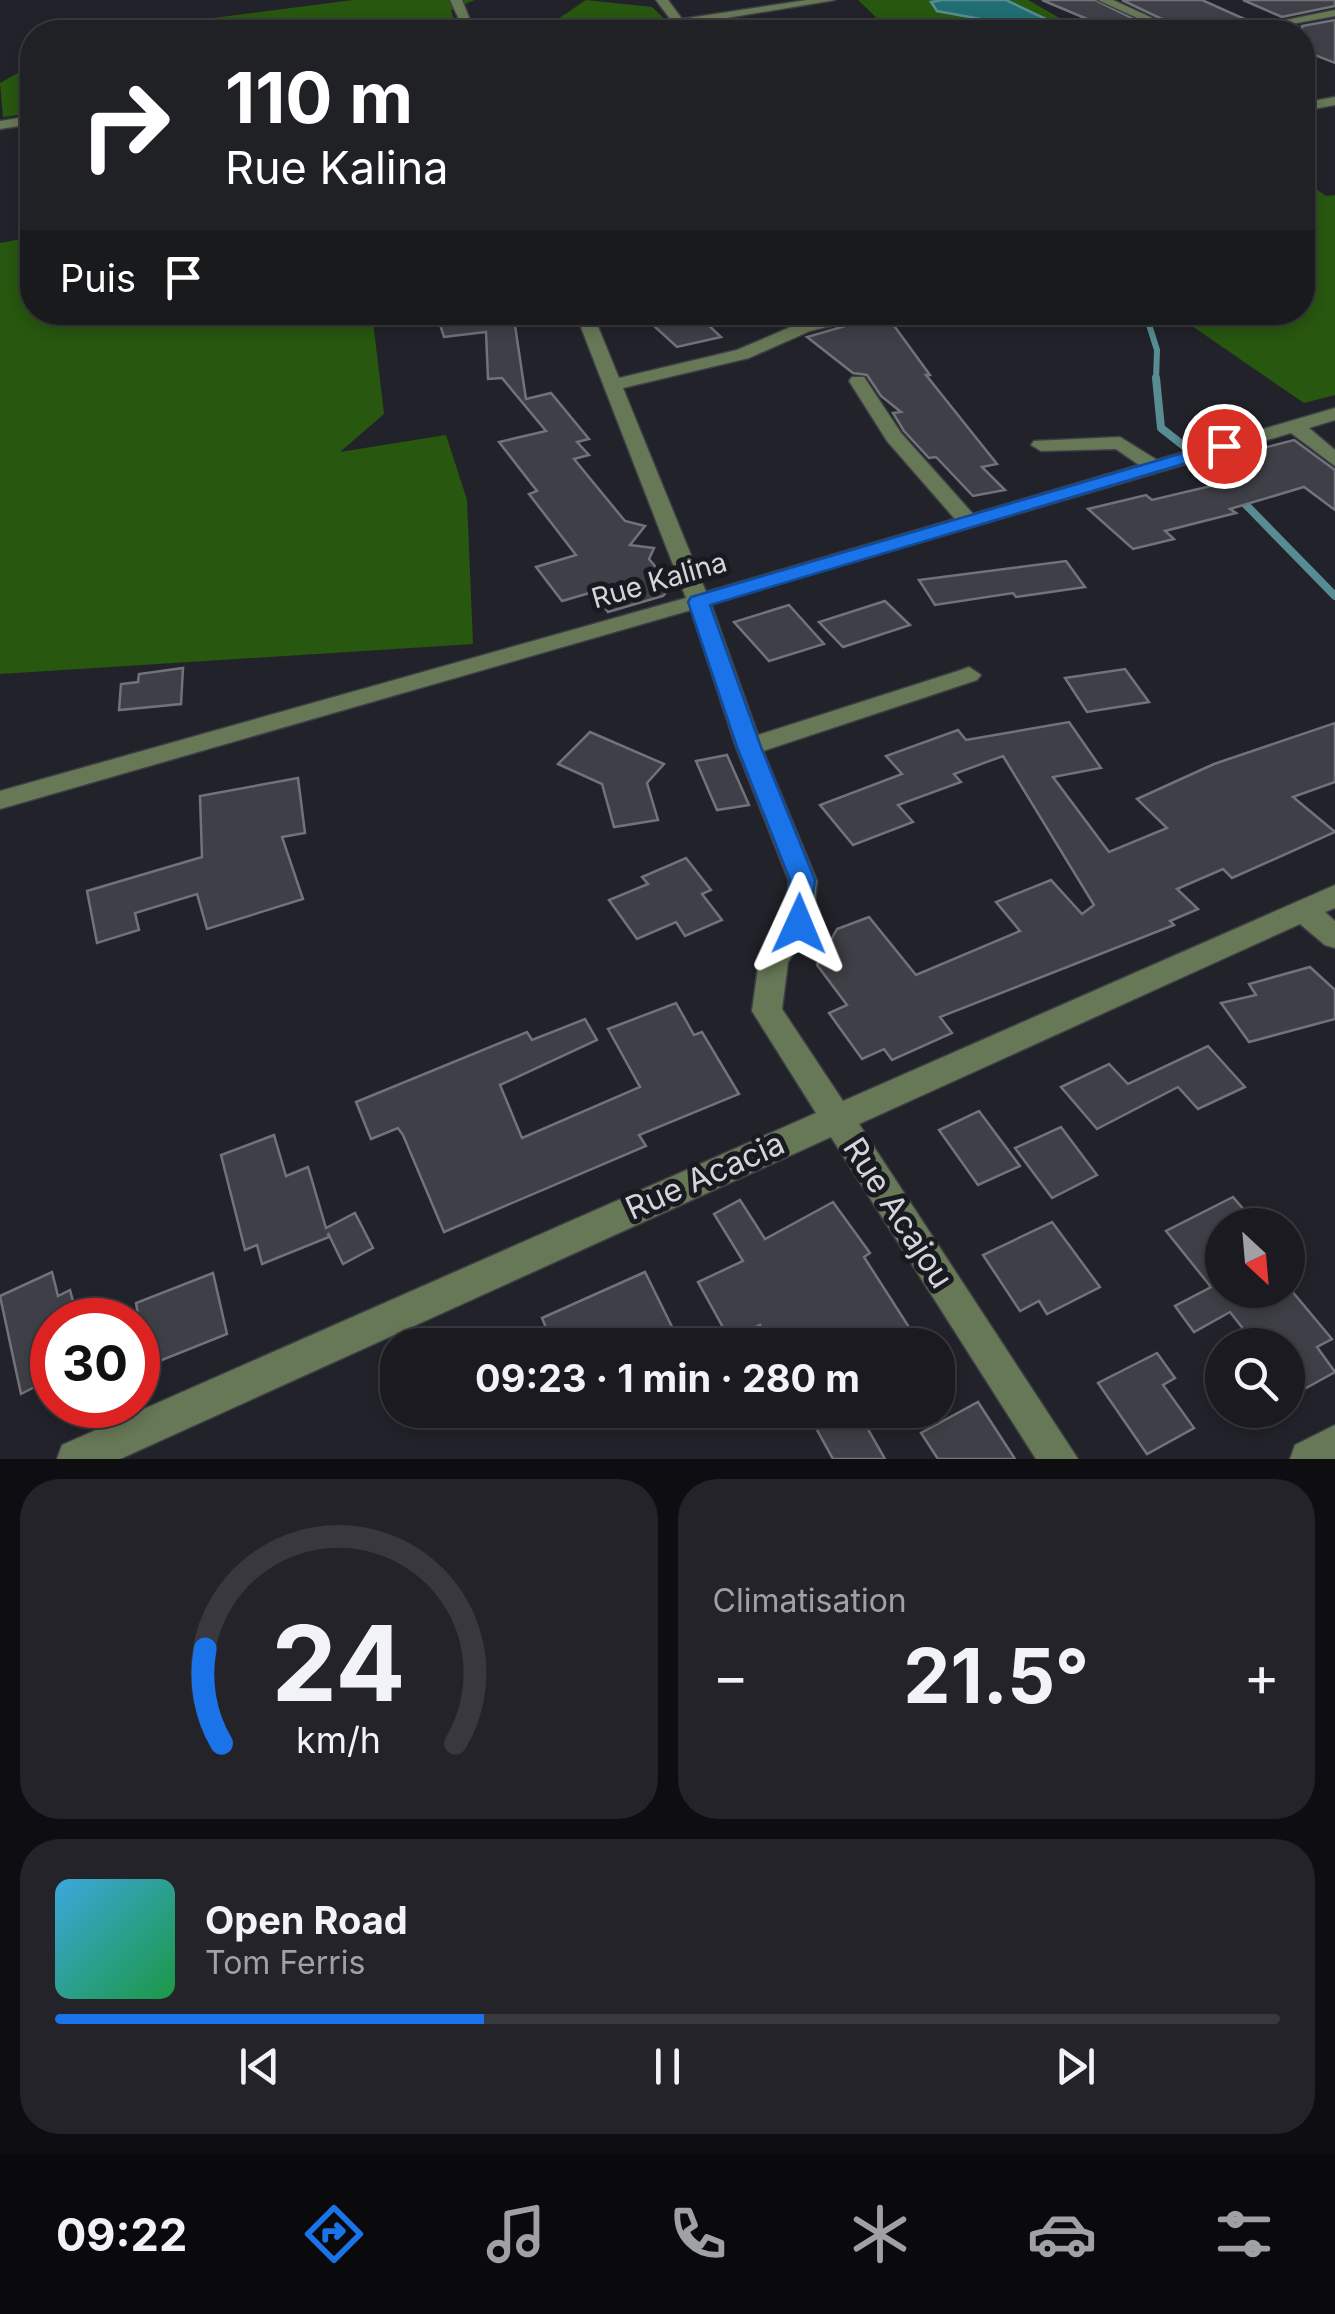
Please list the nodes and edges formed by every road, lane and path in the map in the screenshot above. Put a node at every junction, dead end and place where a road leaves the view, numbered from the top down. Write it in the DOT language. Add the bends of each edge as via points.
graph roads {
  1 [pos="662,0"];
  2 [pos="829,0"];
  3 [pos="1104,0"];
  4 [pos="1313,5"];
  5 [pos="740,13"];
  6 [pos="1334,14"];
  7 [pos="678,20"];
  8 [pos="698,20"];
  9 [pos="747,20"];
  10 [pos="1150,20"];
  11 [pos="1300,20"];
  12 [pos="589,325"];
  13 [pos="818,325"];
  14 [pos="858,381"];
  15 [pos="611,385"];
  16 [pos="1335,414"];
  17 [pos="1295,426"];
  18 [pos="1041,446"];
  19 [pos="1335,460"];
  20 [pos="1153,466"];
  21 [pos="967,520"];
  22 [pos="699,602"];
  23 [pos="968,675"];
  24 [pos="749,747"];
  25 [pos="0,800"];
  26 [pos="1335,896"];
  27 [pos="1303,910"];
  28 [pos="1335,938"];
  29 [pos="836,1117"];
  30 [pos="1335,1444"];
  31 [pos="76,1459"];
  32 [pos="1059,1459"];
  33 [pos="1309,1459"];
  1 -- 7 [label="street"];
  2 -- 5 [label="street"];
  3 -- 10 [label="street"];
  4 -- 6 [label="street"];
  5 -- 8 [label="street"];
  5 -- 9 [label="street"];
  6 -- 11 [label="street"];
  12 -- 15 [label="street, Rue Acajou"];
  13 -- 15 [label="street" via="743,354"];
  14 -- 21 [label="street" via="906,454"];
  15 -- 22 [label="street, Rue Acajou"];
  16 -- 17 [label="street, Rue Kalina"];
  17 -- 19 [label="street"];
  17 -- 20 [label="street, Rue Kalina"];
  18 -- 20 [label="street" via="1120,443"];
  20 -- 21 [label="street, Rue Kalina"];
  21 -- 22 [label="street, Rue Kalina"];
  22 -- 24 [label="street, Rue Acajou"];
  22 -- 25 [label="street, Rue Kalina"];
  23 -- 24 [label="street"];
  24 -- 29 [label="street, Rue Acajou" via="802,880 799,924 774,960 766,1011"];
  26 -- 27 [label="street, Rue Acacia"];
  27 -- 28 [label="street"];
  27 -- 29 [label="street, Rue Acacia"];
  29 -- 31 [label="street, Rue Acacia"];
  29 -- 32 [label="street, Rue Acajou"];
  30 -- 33 [label="street"];
}
